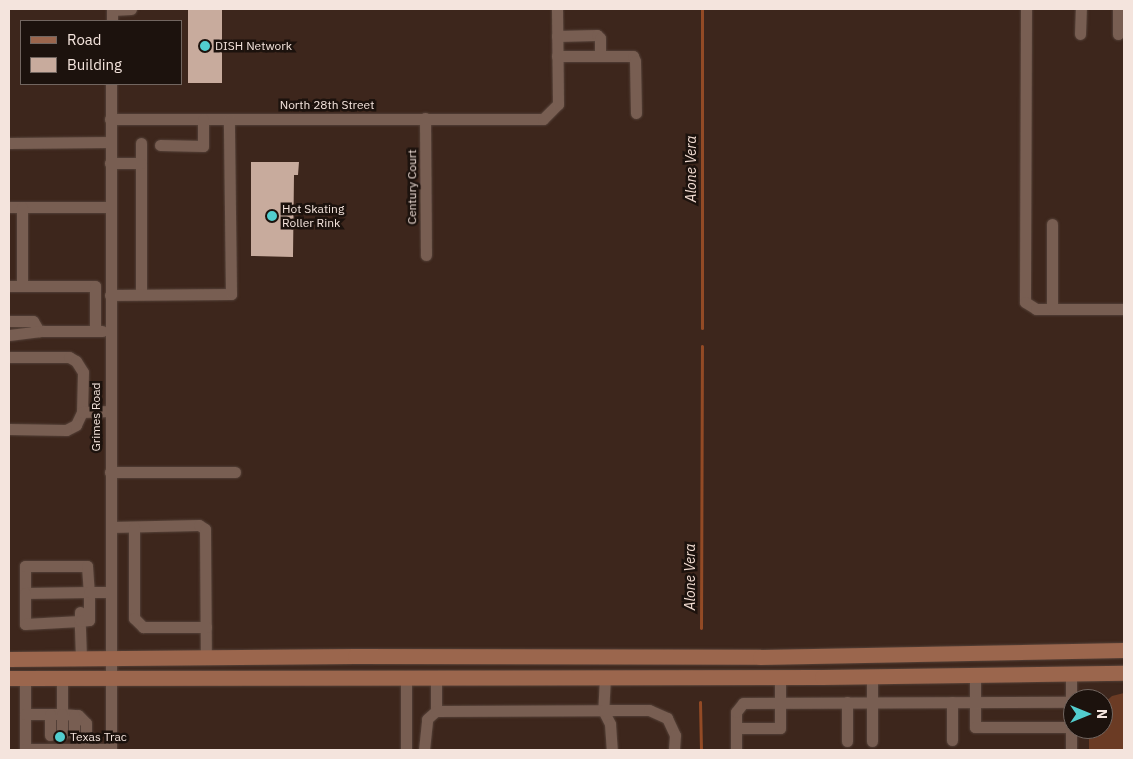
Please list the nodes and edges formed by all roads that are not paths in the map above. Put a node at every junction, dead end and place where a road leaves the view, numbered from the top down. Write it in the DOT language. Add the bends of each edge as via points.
graph roads {
  1 [pos="131,9"];
  2 [pos="557,9"];
  3 [pos="1026,9"];
  4 [pos="1081,9"];
  5 [pos="1118,9"];
  6 [pos="112,13"];
  7 [pos="1080,34"];
  8 [pos="1118,34"];
  9 [pos="557,36"];
  10 [pos="557,56"];
  11 [pos="600,56"];
  12 [pos="111,85"];
  13 [pos="636,113"];
  14 [pos="425,118"];
  15 [pos="110,119"];
  16 [pos="203,119"];
  17 [pos="229,119"];
  18 [pos="110,142"];
  19 [pos="9,143"];
  20 [pos="141,143"];
  21 [pos="160,145"];
  22 [pos="110,163"];
  23 [pos="141,163"];
  24 [pos="9,207"];
  25 [pos="22,207"];
  26 [pos="110,207"];
  27 [pos="1052,224"];
  28 [pos="426,255"];
  29 [pos="9,286"];
  30 [pos="22,286"];
  31 [pos="141,294"];
  32 [pos="110,295"];
  33 [pos="1052,308"];
  34 [pos="1124,309"];
  35 [pos="9,320"];
  36 [pos="9,325"];
  37 [pos="9,330"];
  38 [pos="96,331"];
  39 [pos="110,331"];
  40 [pos="39,332"];
  41 [pos="9,335"];
  42 [pos="9,357"];
  43 [pos="82,412"];
  44 [pos="110,412"];
  45 [pos="9,430"];
  46 [pos="110,472"];
  47 [pos="235,472"];
  48 [pos="134,526"];
  49 [pos="110,527"];
  50 [pos="110,592"];
  51 [pos="25,593"];
  52 [pos="82,604"];
  53 [pos="206,627"];
  54 [pos="1124,650"];
  55 [pos="206,657"];
  56 [pos="9,658"];
  57 [pos="81,658"];
  58 [pos="110,658"];
  59 [pos="1124,673"];
  60 [pos="1071,674"];
  61 [pos="872,676"];
  62 [pos="975,676"];
  63 [pos="406,677"];
  64 [pos="436,677"];
  65 [pos="605,677"];
  66 [pos="780,677"];
  67 [pos="9,678"];
  68 [pos="26,678"];
  69 [pos="62,678"];
  70 [pos="110,678"];
  71 [pos="1071,689"];
  72 [pos="847,702"];
  73 [pos="872,702"];
  74 [pos="952,702"];
  75 [pos="976,702"];
  76 [pos="1063,702"];
  77 [pos="780,703"];
  78 [pos="604,710"];
  79 [pos="436,711"];
  80 [pos="25,714"];
  81 [pos="50,714"];
  82 [pos="62,714"];
  83 [pos="74,715"];
  84 [pos="1063,727"];
  85 [pos="736,728"];
  86 [pos="872,740"];
  87 [pos="952,740"];
  88 [pos="847,741"];
  89 [pos="62,743"];
  90 [pos="86,749"];
  91 [pos="111,750"];
  92 [pos="406,750"];
  93 [pos="424,750"];
  94 [pos="612,750"];
  95 [pos="674,750"];
  96 [pos="736,750"];
  1 -- 6 [label="street"];
  2 -- 9 [label="street"];
  3 -- 33 [label="street" via="1025,302 1036,309"];
  4 -- 7 [label="street"];
  5 -- 8 [label="street"];
  9 -- 10 [label="street"];
  9 -- 11 [label="street" via="597,35 600,38"];
  10 -- 11 [label="street"];
  10 -- 14 [label="street, North 28th Street" via="558,104 543,119"];
  11 -- 13 [label="street" via="633,56"];
  12 -- 15 [label="street, Grimes Road"];
  14 -- 17 [label="street, North 28th Street"];
  14 -- 28 [label="street, Century Court"];
  15 -- 16 [label="street, North 28th Street"];
  15 -- 18 [label="street, Grimes Road"];
  16 -- 17 [label="street, North 28th Street"];
  16 -- 21 [label="street" via="203,146"];
  17 -- 31 [label="street" via="231,294"];
  18 -- 19 [label="street"];
  18 -- 22 [label="street, Grimes Road"];
  20 -- 23 [label="street"];
  22 -- 23 [label="street"];
  22 -- 26 [label="street, Grimes Road"];
  23 -- 31 [label="street"];
  24 -- 25 [label="street"];
  25 -- 26 [label="street"];
  25 -- 30 [label="street"];
  26 -- 32 [label="street, Grimes Road"];
  27 -- 33 [label="street"];
  29 -- 30 [label="street"];
  30 -- 38 [label="street" via="95,286"];
  31 -- 32 [label="street"];
  32 -- 39 [label="street, Grimes Road"];
  33 -- 34 [label="street"];
  35 -- 40 [label="street" via="33,321"];
  36 -- 40 [label="street" via="31,325"];
  37 -- 40 [label="street"];
  38 -- 39 [label="street"];
  38 -- 40 [label="street"];
  39 -- 44 [label="street, Grimes Road"];
  40 -- 41 [label="street"];
  42 -- 43 [label="street" via="72,358 83,372"];
  43 -- 44 [label="street"];
  43 -- 45 [label="street" via="76,425 66,430"];
  44 -- 46 [label="street, Grimes Road"];
  46 -- 47 [label="street"];
  46 -- 49 [label="street, Grimes Road"];
  48 -- 49 [label="street"];
  48 -- 53 [label="street" via="134,618 143,628"];
  48 -- 53 [label="street" via="199,525 206,528"];
  49 -- 50 [label="street, Grimes Road"];
  50 -- 52 [label="street"];
  50 -- 58 [label="street, Grimes Road"];
  51 -- 52 [label="street"];
  51 -- 52 [label="street" via="25,624"];
  51 -- 52 [label="street" via="26,566 87,566"];
  52 -- 57 [label="street"];
  53 -- 55 [label="street"];
  54 -- 55 [label="main road" via="760,657"];
  55 -- 58 [label="main road"];
  56 -- 57 [label="main road"];
  57 -- 58 [label="main road"];
  58 -- 70 [label="street, Grimes Road"];
  59 -- 60 [label="main road"];
  60 -- 62 [label="main road"];
  60 -- 71 [label="street"];
  61 -- 62 [label="main road"];
  61 -- 66 [label="main road"];
  61 -- 73 [label="street"];
  62 -- 75 [label="street"];
  63 -- 64 [label="main road"];
  63 -- 70 [label="main road"];
  63 -- 92 [label="street"];
  64 -- 65 [label="main road"];
  64 -- 79 [label="street"];
  65 -- 66 [label="main road"];
  65 -- 78 [label="street"];
  66 -- 77 [label="street"];
  67 -- 68 [label="main road"];
  68 -- 69 [label="main road"];
  68 -- 80 [label="street"];
  69 -- 70 [label="main road"];
  69 -- 82 [label="street"];
  70 -- 91 [label="street, Grimes Road"];
  72 -- 73 [label="street"];
  72 -- 77 [label="street"];
  72 -- 88 [label="street"];
  73 -- 74 [label="street"];
  73 -- 86 [label="street"];
  74 -- 75 [label="street"];
  74 -- 87 [label="street"];
  75 -- 76 [label="street"];
  75 -- 84 [label="street" via="976,727"];
  77 -- 85 [label="street" via="743,703 736,712"];
  77 -- 85 [label="street" via="780,728"];
  78 -- 79 [label="street"];
  78 -- 94 [label="street" via="610,724"];
  78 -- 95 [label="street" via="649,710 667,718 675,735"];
  79 -- 93 [label="street" via="427,719"];
  80 -- 81 [label="street"];
  80 -- 89 [label="street" via="25,749"];
  81 -- 82 [label="street"];
  81 -- 89 [label="street"];
  82 -- 83 [label="street"];
  82 -- 89 [label="street"];
  83 -- 89 [label="street"];
  83 -- 90 [label="street" via="86,723"];
  85 -- 96 [label="street"];
  89 -- 90 [label="street"];
  90 -- 91 [label="street"];
}
